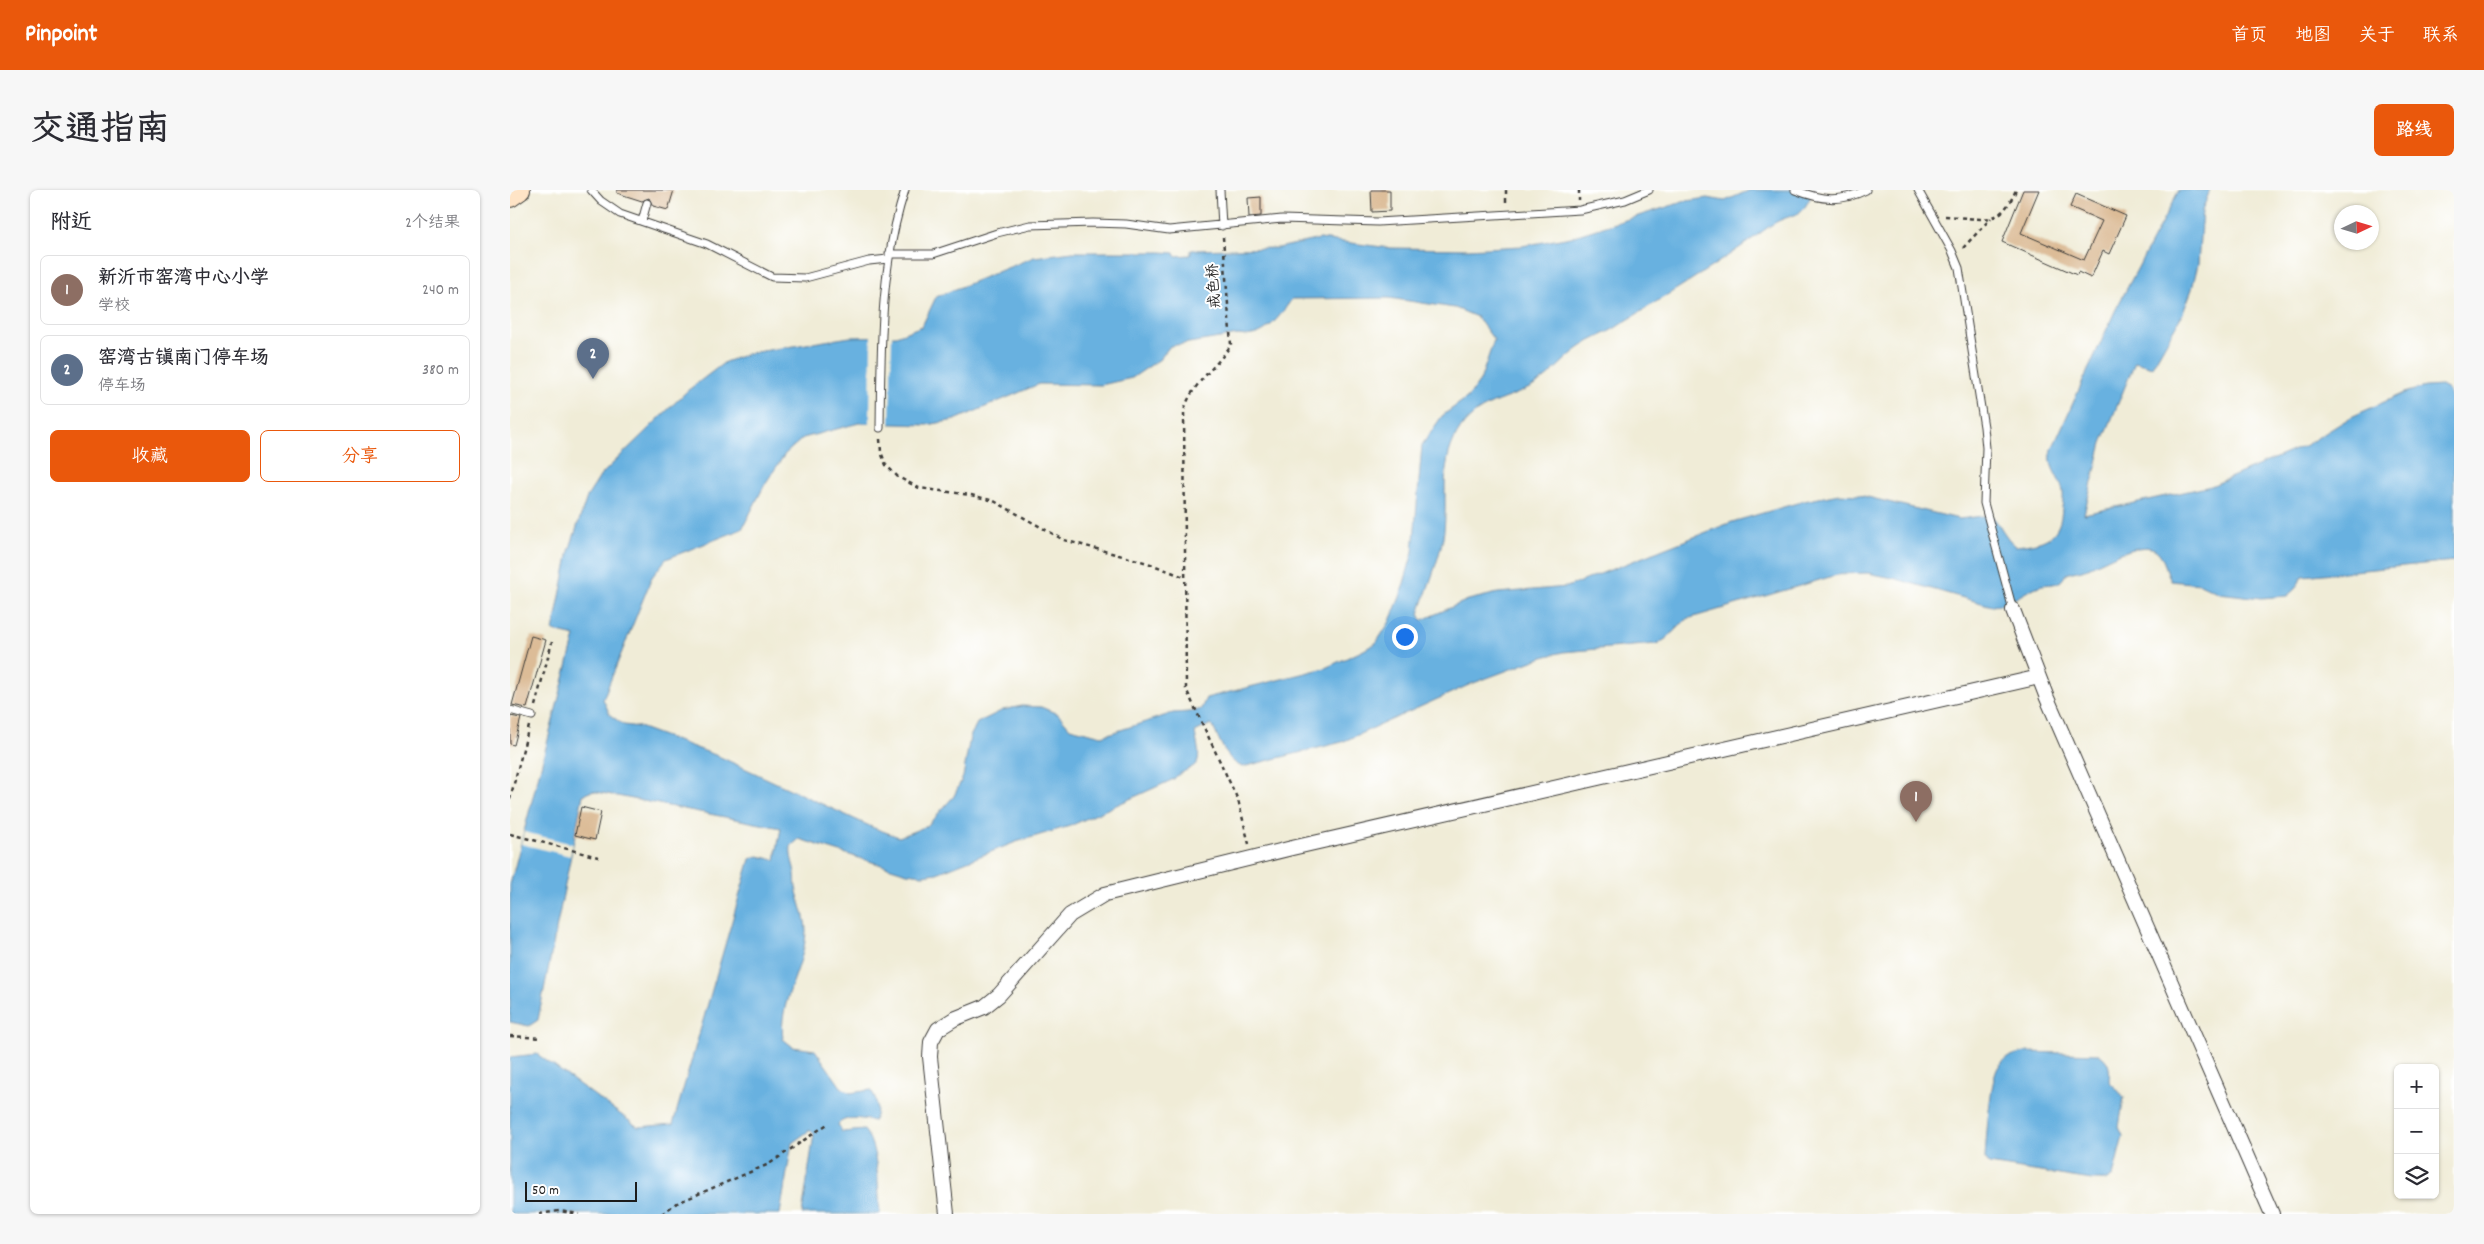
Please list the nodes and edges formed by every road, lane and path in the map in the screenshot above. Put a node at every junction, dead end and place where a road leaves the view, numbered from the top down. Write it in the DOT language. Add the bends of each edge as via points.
graph roads {
  1 [pos="520,190"];
  2 [pos="591,190"];
  3 [pos="905,190"];
  4 [pos="1220,190"];
  5 [pos="1649,190"];
  6 [pos="1795,190"];
  7 [pos="1866,190"];
  8 [pos="1918,190"];
  9 [pos="2016,190"];
  10 [pos="510,197"];
  11 [pos="648,203"];
  12 [pos="1932,215"];
  13 [pos="1991,218"];
  14 [pos="642,221"];
  15 [pos="1222,226"];
  16 [pos="889,257"];
  17 [pos="1955,258"];
  18 [pos="880,428"];
  19 [pos="1184,577"];
  20 [pos="2013,610"];
  21 [pos="2039,676"];
  22 [pos="510,710"];
  23 [pos="532,716"];
  24 [pos="510,834"];
  25 [pos="602,858"];
  26 [pos="1251,858"];
  27 [pos="510,1036"];
  28 [pos="540,1038"];
  29 [pos="829,1122"];
  30 [pos="539,1214"];
  31 [pos="579,1214"];
  32 [pos="663,1214"];
  33 [pos="946,1214"];
  34 [pos="2272,1214"];
  1 -- 10 [label="street"];
  2 -- 14 [label="lane" via="609,208"];
  3 -- 16 [label="lane"];
  4 -- 15 [label="lane"];
  5 -- 15 [label="lane" via="1616,203 1580,210 1378,222 1282,219"];
  6 -- 7 [label="lane" via="1815,198 1836,199"];
  8 -- 12 [label="lane"];
  9 -- 13 [label="path" via="2009,208"];
  11 -- 14 [label="lane"];
  12 -- 13 [label="path"];
  12 -- 17 [label="lane"];
  13 -- 17 [label="path"];
  14 -- 16 [label="lane" via="707,244 772,277 805,278"];
  15 -- 16 [label="lane" via="1169,230 1093,223 1030,225 933,254"];
  15 -- 19 [label="path, 戒色桥" via="1231,345 1188,397 1184,411"];
  16 -- 18 [label="lane" via="881,331"];
  17 -- 20 [label="lane" via="1984,427 1984,503"];
  18 -- 19 [label="path" via="881,452 886,465 898,477 919,488 994,501 1064,540 1148,563"];
  19 -- 26 [label="path" via="1186,689 1238,800"];
  20 -- 21 [label="street"];
  21 -- 26 [label="street"];
  21 -- 34 [label="street"];
  22 -- 23 [label="lane"];
  24 -- 25 [label="path"];
  26 -- 33 [label="street" via="1105,894 1085,904 1070,915 999,995 984,1007 938,1029 931,1042 930,1057"];
  27 -- 28 [label="path"];
  29 -- 32 [label="path" via="769,1164 675,1204"];
  30 -- 31 [label="path" via="559,1211"];
}
